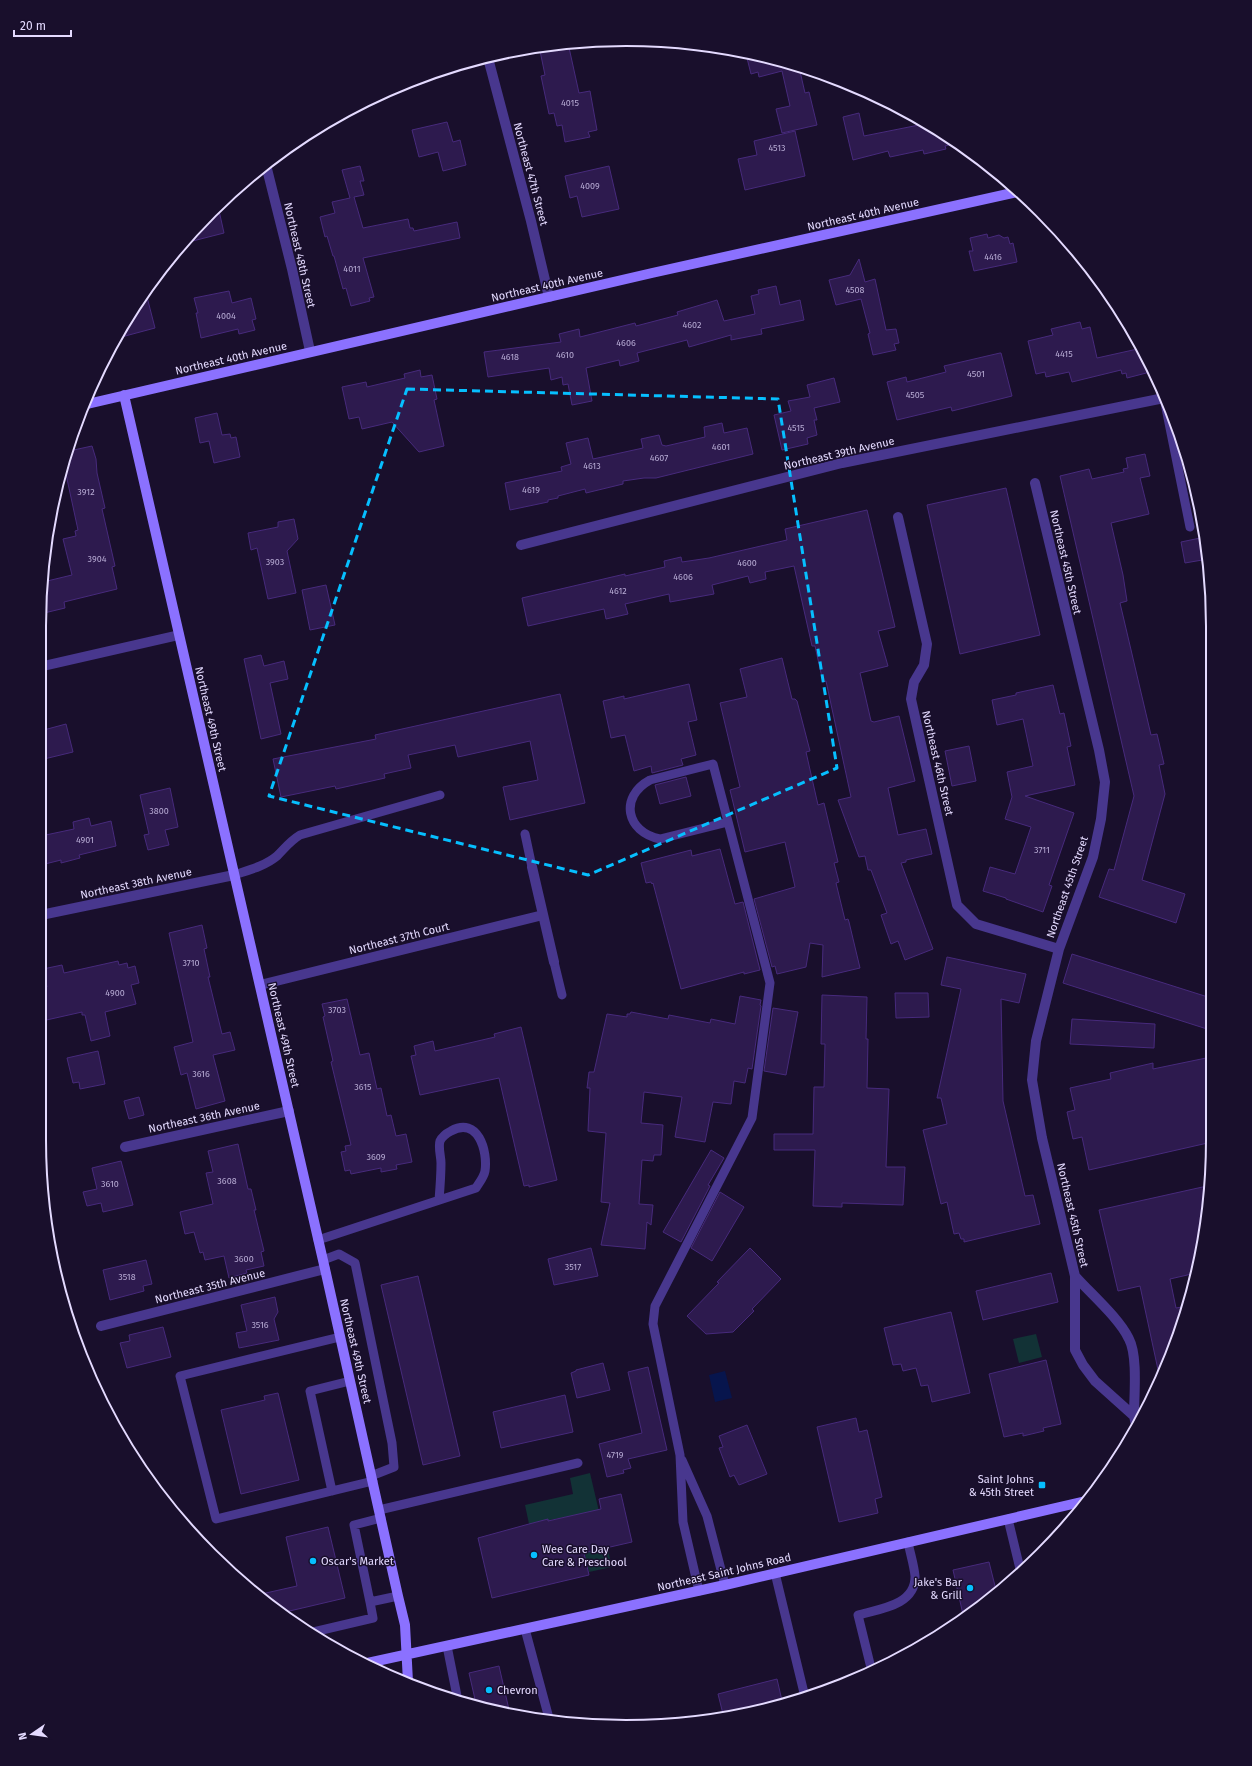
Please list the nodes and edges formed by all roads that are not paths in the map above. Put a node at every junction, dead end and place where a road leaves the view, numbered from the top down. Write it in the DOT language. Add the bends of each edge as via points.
graph roads {
  1 [pos="489,63"];
  2 [pos="267,171"];
  3 [pos="1011,193"];
  4 [pos="549,297"];
  5 [pos="310,352"];
  6 [pos="124,396"];
  7 [pos="1160,399"];
  8 [pos="90,403"];
  9 [pos="1169,424"];
  10 [pos="1035,483"];
  11 [pos="898,517"];
  12 [pos="1190,527"];
  13 [pos="522,545"];
  14 [pos="180,635"];
  15 [pos="46,665"];
  16 [pos="440,795"];
  17 [pos="728,822"];
  18 [pos="525,834"];
  19 [pos="532,867"];
  20 [pos="234,875"];
  21 [pos="46,914"];
  22 [pos="543,915"];
  23 [pos="1059,949"];
  24 [pos="554,962"];
  25 [pos="260,985"];
  26 [pos="562,995"];
  27 [pos="289,1111"];
  28 [pos="125,1147"];
  29 [pos="439,1200"];
  30 [pos="318,1240"];
  31 [pos="324,1264"];
  32 [pos="1075,1276"];
  33 [pos="101,1326"];
  34 [pos="340,1336"];
  35 [pos="350,1381"];
  36 [pos="1135,1417"];
  37 [pos="1134,1420"];
  38 [pos="680,1455"];
  39 [pos="578,1463"];
  40 [pos="372,1479"];
  41 [pos="332,1491"];
  42 [pos="1078,1503"];
  43 [pos="380,1514"];
  44 [pos="1008,1519"];
  45 [pos="908,1542"];
  46 [pos="1019,1566"];
  47 [pos="775,1573"];
  48 [pos="725,1585"];
  49 [pos="699,1591"];
  50 [pos="398,1596"];
  51 [pos="370,1602"];
  52 [pos="525,1629"];
  53 [pos="318,1631"];
  54 [pos="447,1646"];
  55 [pos="406,1654"];
  56 [pos="373,1662"];
  57 [pos="870,1666"];
  58 [pos="408,1677"];
  59 [pos="804,1692"];
  60 [pos="457,1694"];
  61 [pos="548,1715"];
  1 -- 4 [label="street, Northeast 47th Street"];
  2 -- 5 [label="street, Northeast 48th Street"];
  3 -- 4 [label="street, Northeast 40th Avenue"];
  4 -- 5 [label="street, Northeast 40th Avenue"];
  5 -- 6 [label="street, Northeast 40th Avenue"];
  6 -- 8 [label="street, Northeast 40th Avenue"];
  6 -- 14 [label="street, Northeast 49th Street"];
  7 -- 13 [label="street, Northeast 39th Avenue" via="842,463"];
  9 -- 12 [label="lane"];
  10 -- 23 [label="street, Northeast 45th Street" via="1105,782 1102,819 1092,857"];
  11 -- 23 [label="street, Northeast 46th Street" via="927,644 924,665 914,682 911,699 957,904 976,924"];
  14 -- 15 [label="street"];
  14 -- 20 [label="street, Northeast 49th Street"];
  16 -- 20 [label="lane" via="300,835 261,866"];
  17 -- 17 [label="lane" via="712,764 650,780 634,793 630,803 634,823 649,837 660,839"];
  17 -- 38 [label="lane" via="770,983 752,1118 655,1306 653,1324"];
  18 -- 19 [label="lane"];
  19 -- 22 [label="street"];
  20 -- 21 [label="street, Northeast 38th Avenue"];
  20 -- 25 [label="street, Northeast 49th Street"];
  22 -- 24 [label="street"];
  22 -- 25 [label="street, Northeast 37th Court"];
  23 -- 32 [label="street, Northeast 45th Street" via="1036,1041 1032,1080 1042,1138"];
  24 -- 26 [label="lane"];
  25 -- 27 [label="street, Northeast 49th Street"];
  27 -- 28 [label="street, Northeast 36th Avenue"];
  27 -- 30 [label="street, Northeast 49th Street"];
  29 -- 29 [label="lane" via="476,1188 485,1172 485,1155 481,1139 474,1130 456,1128 446,1133 440,1141"];
  29 -- 30 [label="lane"];
  30 -- 31 [label="street, Northeast 49th Street"];
  31 -- 33 [label="street, Northeast 35th Avenue"];
  31 -- 34 [label="street, Northeast 49th Street"];
  31 -- 40 [label="lane" via="339,1254 355,1264 392,1443 394,1467"];
  32 -- 36 [label="street, Northeast 45th Street" via="1130,1340 1134,1356"];
  32 -- 37 [label="street, Northeast 45th Street" via="1075,1350 1095,1381"];
  34 -- 35 [label="street, Northeast 49th Street"];
  34 -- 41 [label="lane" via="180,1376 216,1519"];
  35 -- 40 [label="street, Northeast 49th Street"];
  35 -- 41 [label="lane" via="310,1392"];
  38 -- 48 [label="lane" via="707,1516"];
  38 -- 49 [label="lane" via="683,1522"];
  39 -- 43 [label="lane"];
  40 -- 41 [label="lane"];
  40 -- 43 [label="street, Northeast 49th Street"];
  42 -- 44 [label="street, Northeast Saint Johns Road"];
  43 -- 50 [label="street, Northeast 49th Street"];
  43 -- 51 [label="lane" via="354,1525"];
  44 -- 45 [label="street, Northeast Saint Johns Road"];
  44 -- 46 [label="lane"];
  45 -- 47 [label="street, Northeast Saint Johns Road"];
  45 -- 57 [label="lane" via="915,1578 909,1595 902,1602 858,1615"];
  47 -- 48 [label="street, Northeast Saint Johns Road"];
  47 -- 59 [label="lane"];
  48 -- 49 [label="street, Northeast Saint Johns Road"];
  49 -- 52 [label="street, Northeast Saint Johns Road"];
  50 -- 51 [label="lane"];
  50 -- 55 [label="street, Northeast 49th Street"];
  51 -- 53 [label="lane" via="373,1618"];
  52 -- 54 [label="street, Northeast Saint Johns Road"];
  52 -- 61 [label="lane"];
  54 -- 55 [label="street, Northeast Saint Johns Road"];
  54 -- 60 [label="lane"];
  55 -- 56 [label="street, Northeast Saint Johns Road"];
  55 -- 58 [label="street, Northeast 49th Street"];
}
